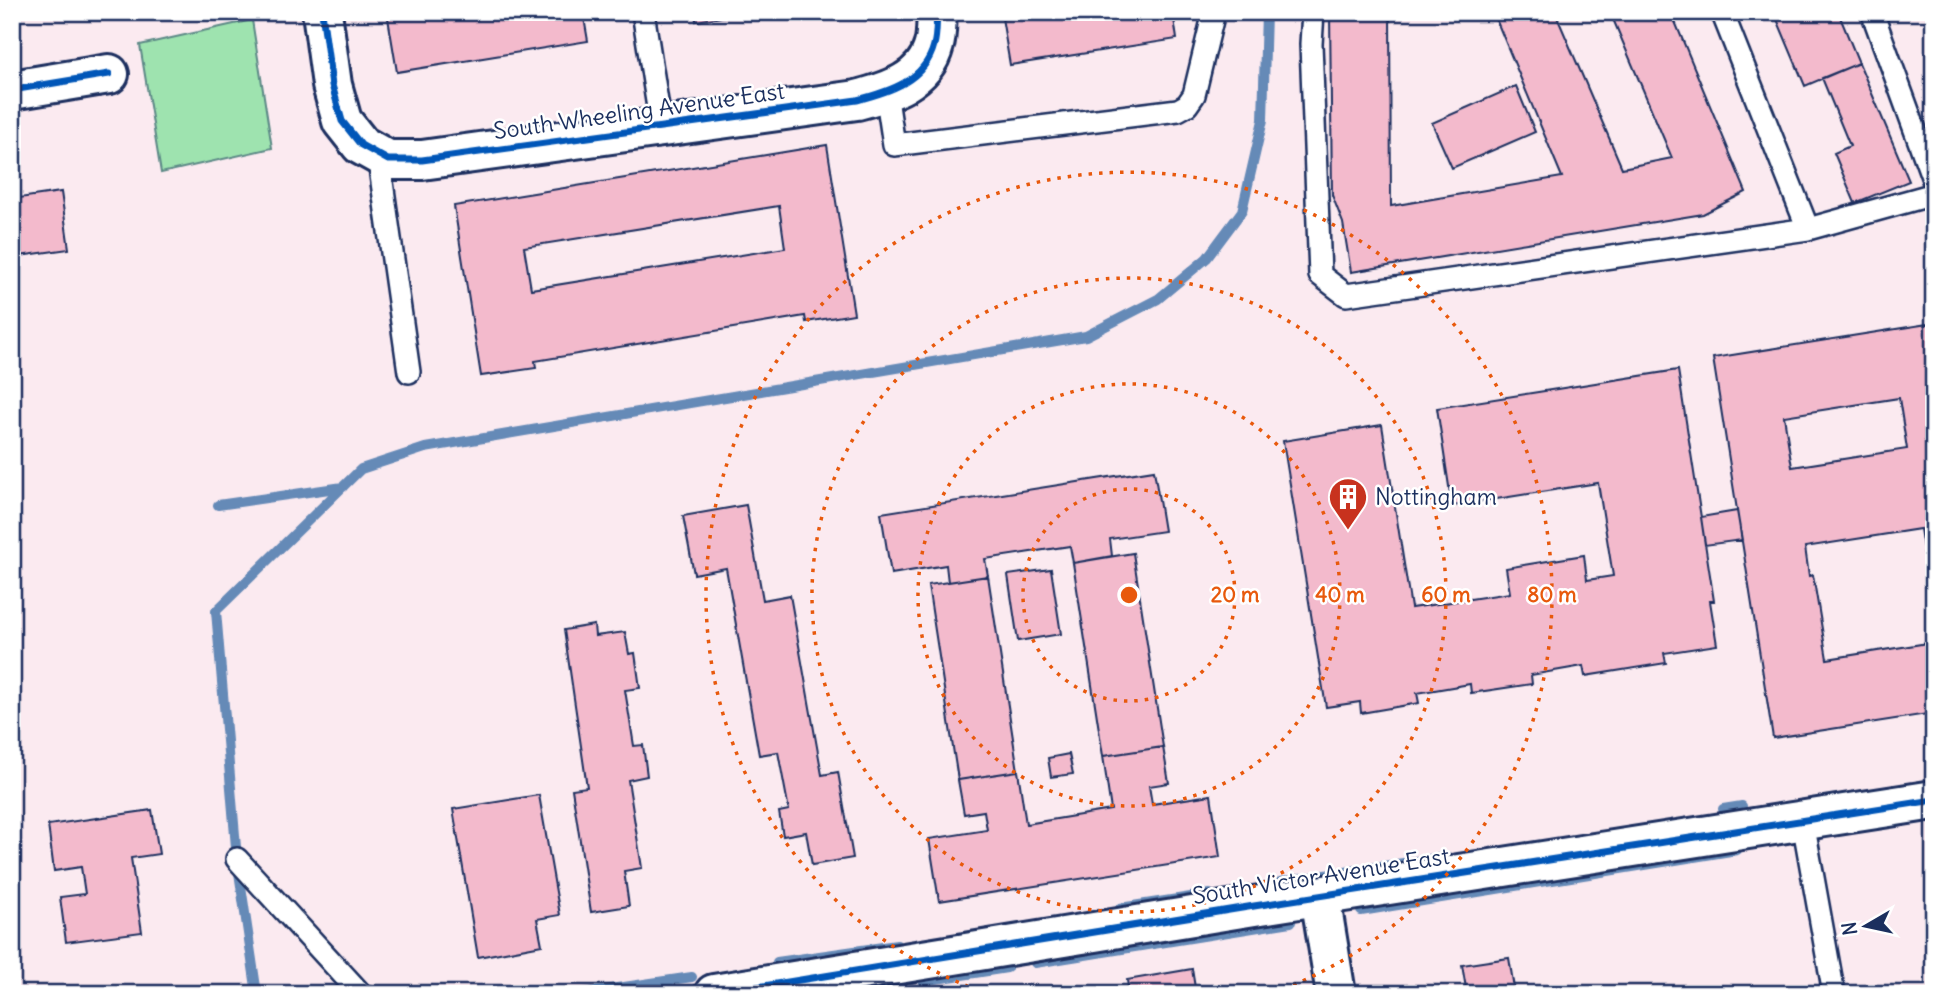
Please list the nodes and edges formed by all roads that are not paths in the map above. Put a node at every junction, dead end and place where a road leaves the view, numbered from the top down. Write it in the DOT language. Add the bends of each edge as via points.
graph roads {
  1 [pos="322,12"];
  2 [pos="643,12"];
  3 [pos="937,12"];
  4 [pos="1214,12"];
  5 [pos="1313,12"];
  6 [pos="1722,12"];
  7 [pos="1872,12"];
  8 [pos="109,74"];
  9 [pos="12,90"];
  10 [pos="886,92"];
  11 [pos="662,127"];
  12 [pos="369,150"];
  13 [pos="1934,182"];
  14 [pos="1934,194"];
  15 [pos="1808,229"];
  16 [pos="409,372"];
  17 [pos="1934,800"];
  18 [pos="1803,822"];
  19 [pos="237,859"];
  20 [pos="1320,896"];
  21 [pos="361,994"];
  22 [pos="714,994"];
  23 [pos="1335,994"];
  24 [pos="1834,994"];
  1 -- 12 [label="street" via="342,121"];
  2 -- 11 [label="lane"];
  3 -- 10 [label="street, South Wheeling Avenue East" via="934,47 919,74"];
  4 -- 10 [label="lane" via="1194,95 1178,110 894,145"];
  5 -- 15 [label="lane" via="1320,275 1346,295"];
  6 -- 15 [label="lane"];
  7 -- 13 [label="lane"];
  8 -- 9 [label="street"];
  10 -- 11 [label="street, South Wheeling Avenue East"];
  11 -- 12 [label="street, South Wheeling Avenue East" via="422,160 388,160"];
  12 -- 16 [label="lane"];
  14 -- 15 [label="lane"];
  17 -- 18 [label="street, South Victor Avenue East"];
  18 -- 20 [label="street, South Victor Avenue East"];
  18 -- 24 [label="lane"];
  19 -- 21 [label="lane"];
  20 -- 22 [label="street, South Victor Avenue East"];
  20 -- 23 [label="street"];
}
